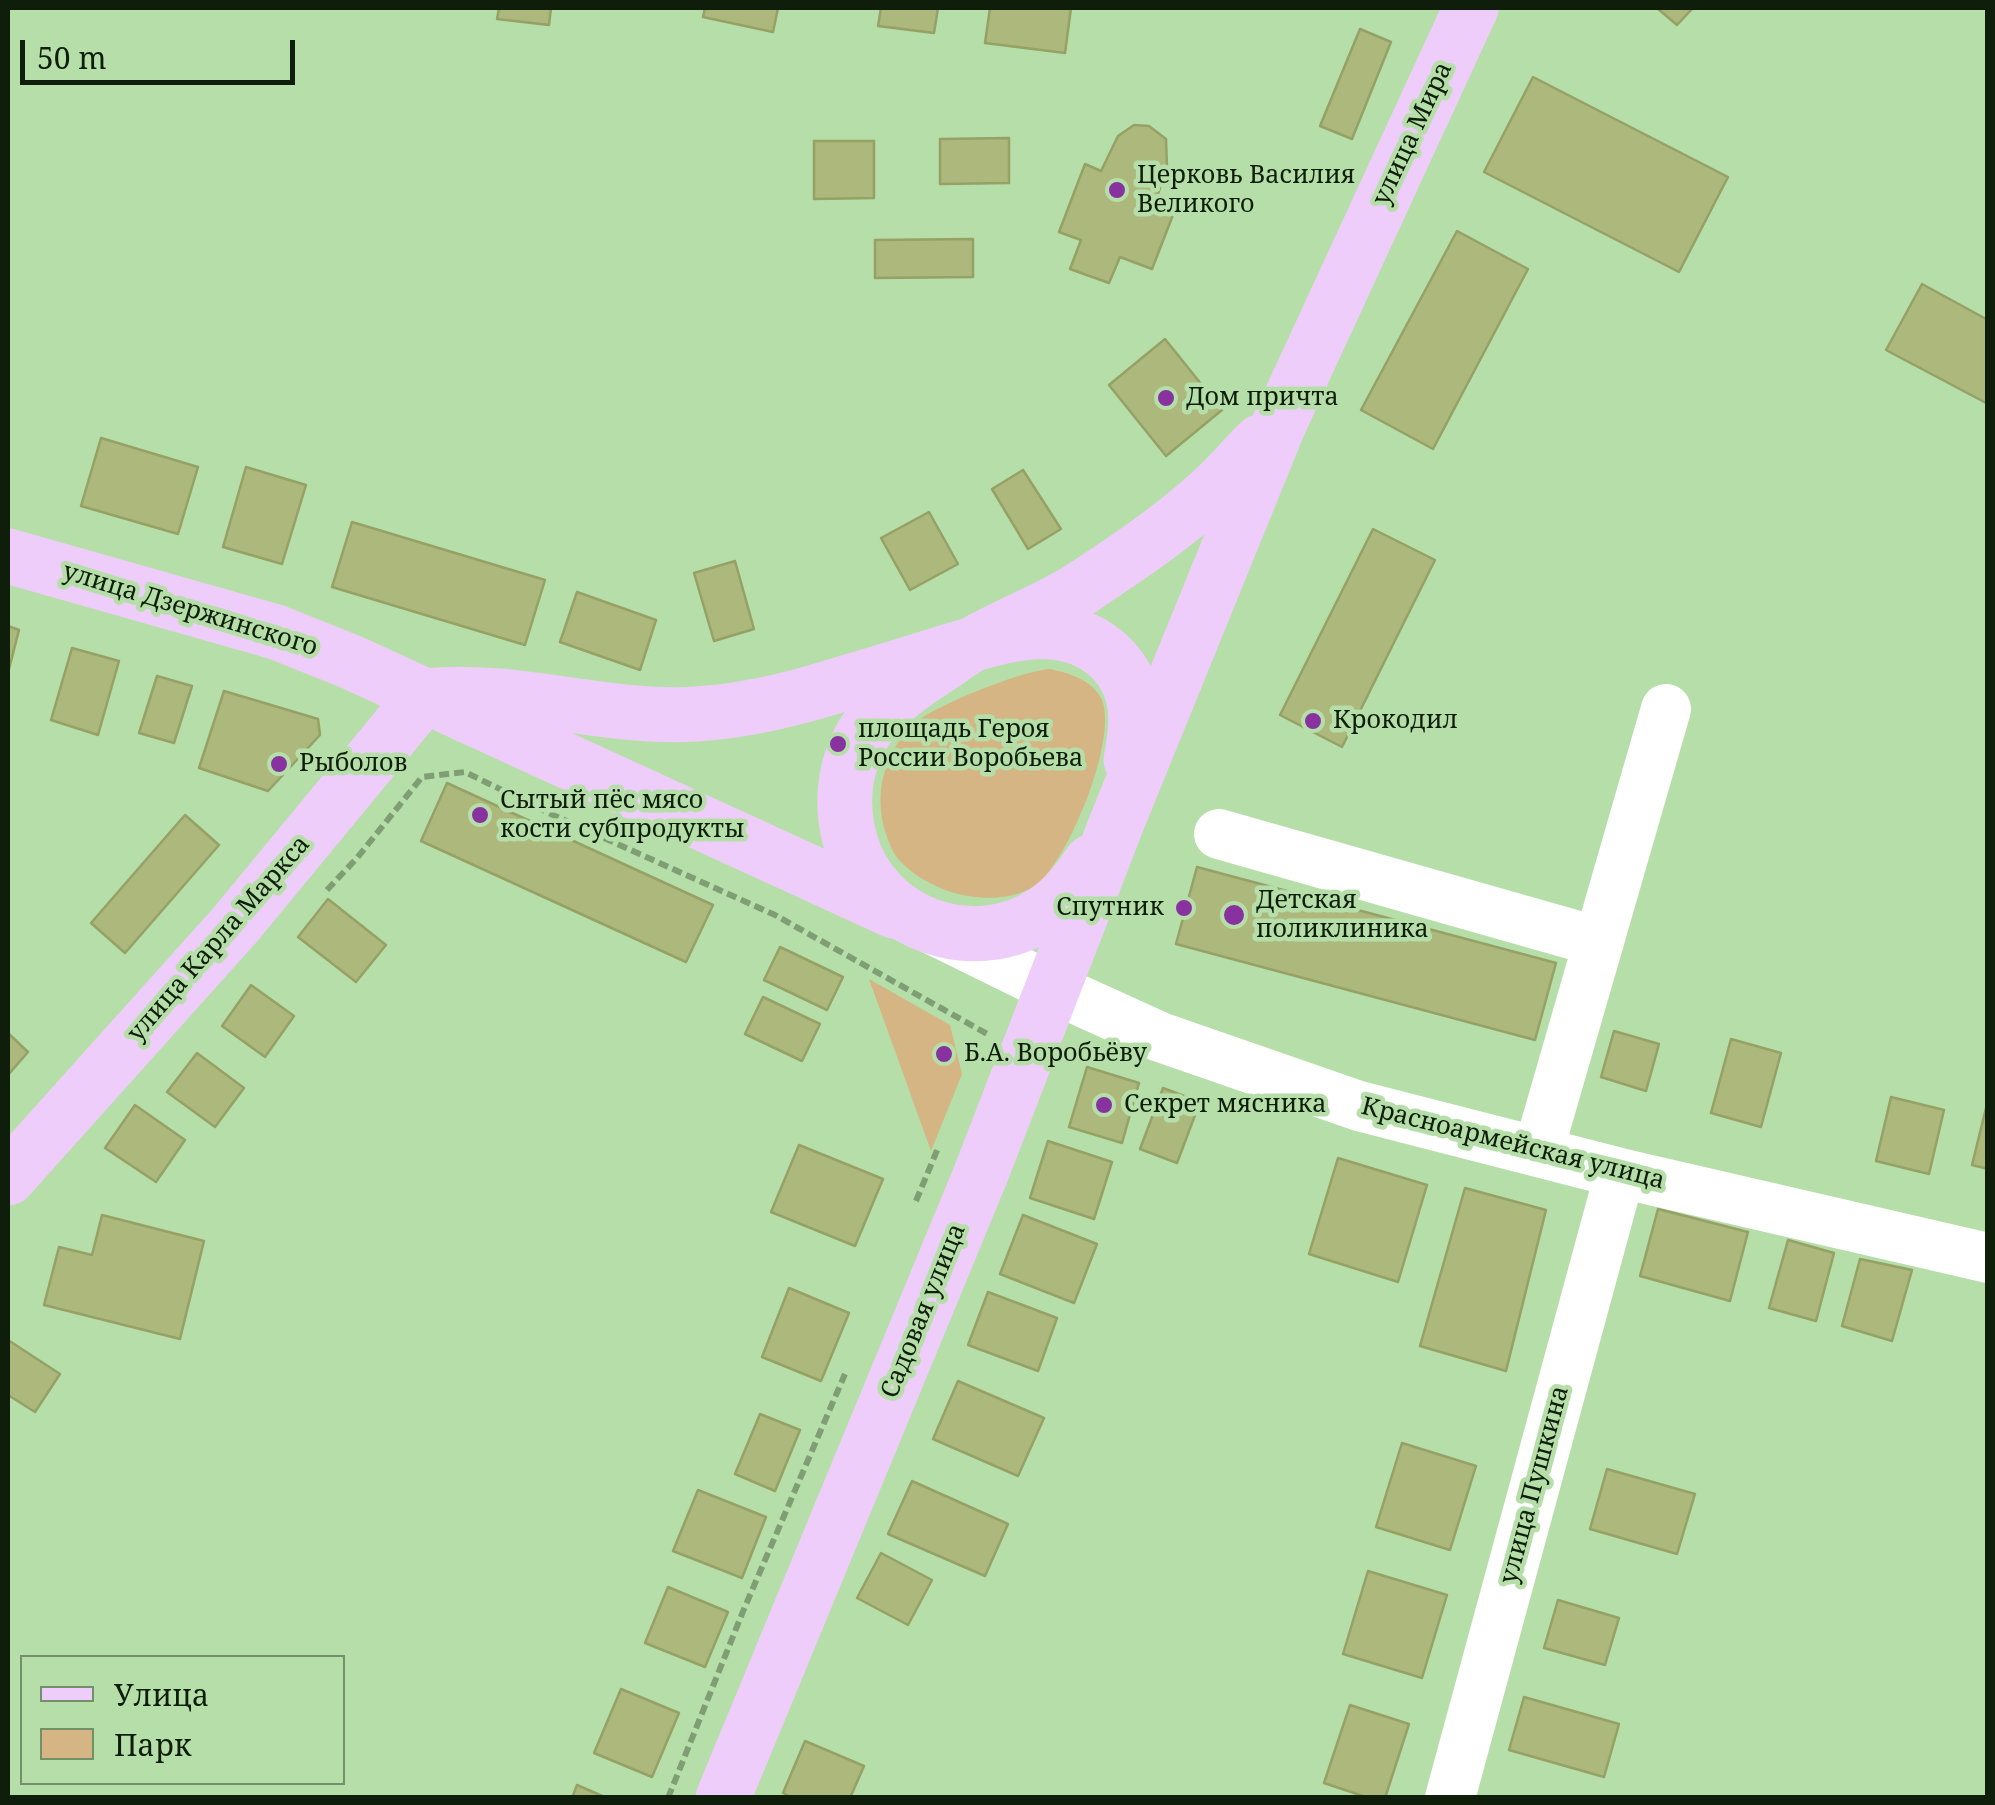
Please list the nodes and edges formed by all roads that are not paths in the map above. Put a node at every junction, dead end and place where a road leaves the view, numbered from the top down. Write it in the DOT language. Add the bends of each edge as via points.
graph roads {
  1 [pos="1470,8"];
  2 [pos="1280,424"];
  3 [pos="8,556"];
  4 [pos="971,645"];
  5 [pos="424,696"];
  6 [pos="1666,709"];
  7 [pos="1117,822"];
  8 [pos="1218,834"];
  9 [pos="913,919"];
  10 [pos="1600,942"];
  11 [pos="1052,988"];
  12 [pos="1538,1152"];
  13 [pos="1620,1173"];
  14 [pos="8,1178"];
  15 [pos="1988,1258"];
  16 [pos="723,1798"];
  17 [pos="1450,1798"];
  1 -- 2 [label="main road, улица Мира"];
  2 -- 4 [label="main road, улица Мира" via="1208,496 1134,553 1079,590"];
  2 -- 7 [label="main road, улица Мира"];
  3 -- 5 [label="main road, улица Дзержинского" via="276,632"];
  4 -- 5 [label="main road" via="774,704 696,714 625,714 457,692"];
  4 -- 7 [label="main road" via="1010,634 1059,632 1096,645 1117,664 1132,690 1137,720"];
  4 -- 9 [label="main road" via="880,711 848,769 844,809 852,848 871,883"];
  5 -- 9 [label="main road, улица Дзержинского"];
  5 -- 14 [label="main road, улица Карла Маркса" via="235,925"];
  6 -- 10 [label="street"];
  7 -- 9 [label="main road" via="1074,888 1029,921 976,934"];
  7 -- 11 [label="main road, Садовая улица"];
  8 -- 10 [label="street"];
  9 -- 11 [label="street, Красноармейская улица"];
  10 -- 12 [label="street"];
  11 -- 12 [label="street, Красноармейская улица" via="1176,1043 1360,1106"];
  11 -- 16 [label="main road, Садовая улица"];
  12 -- 13 [label="street, Красноармейская улица"];
  13 -- 15 [label="street, Красноармейская улица"];
  13 -- 17 [label="street, улица Пушкина"];
}
